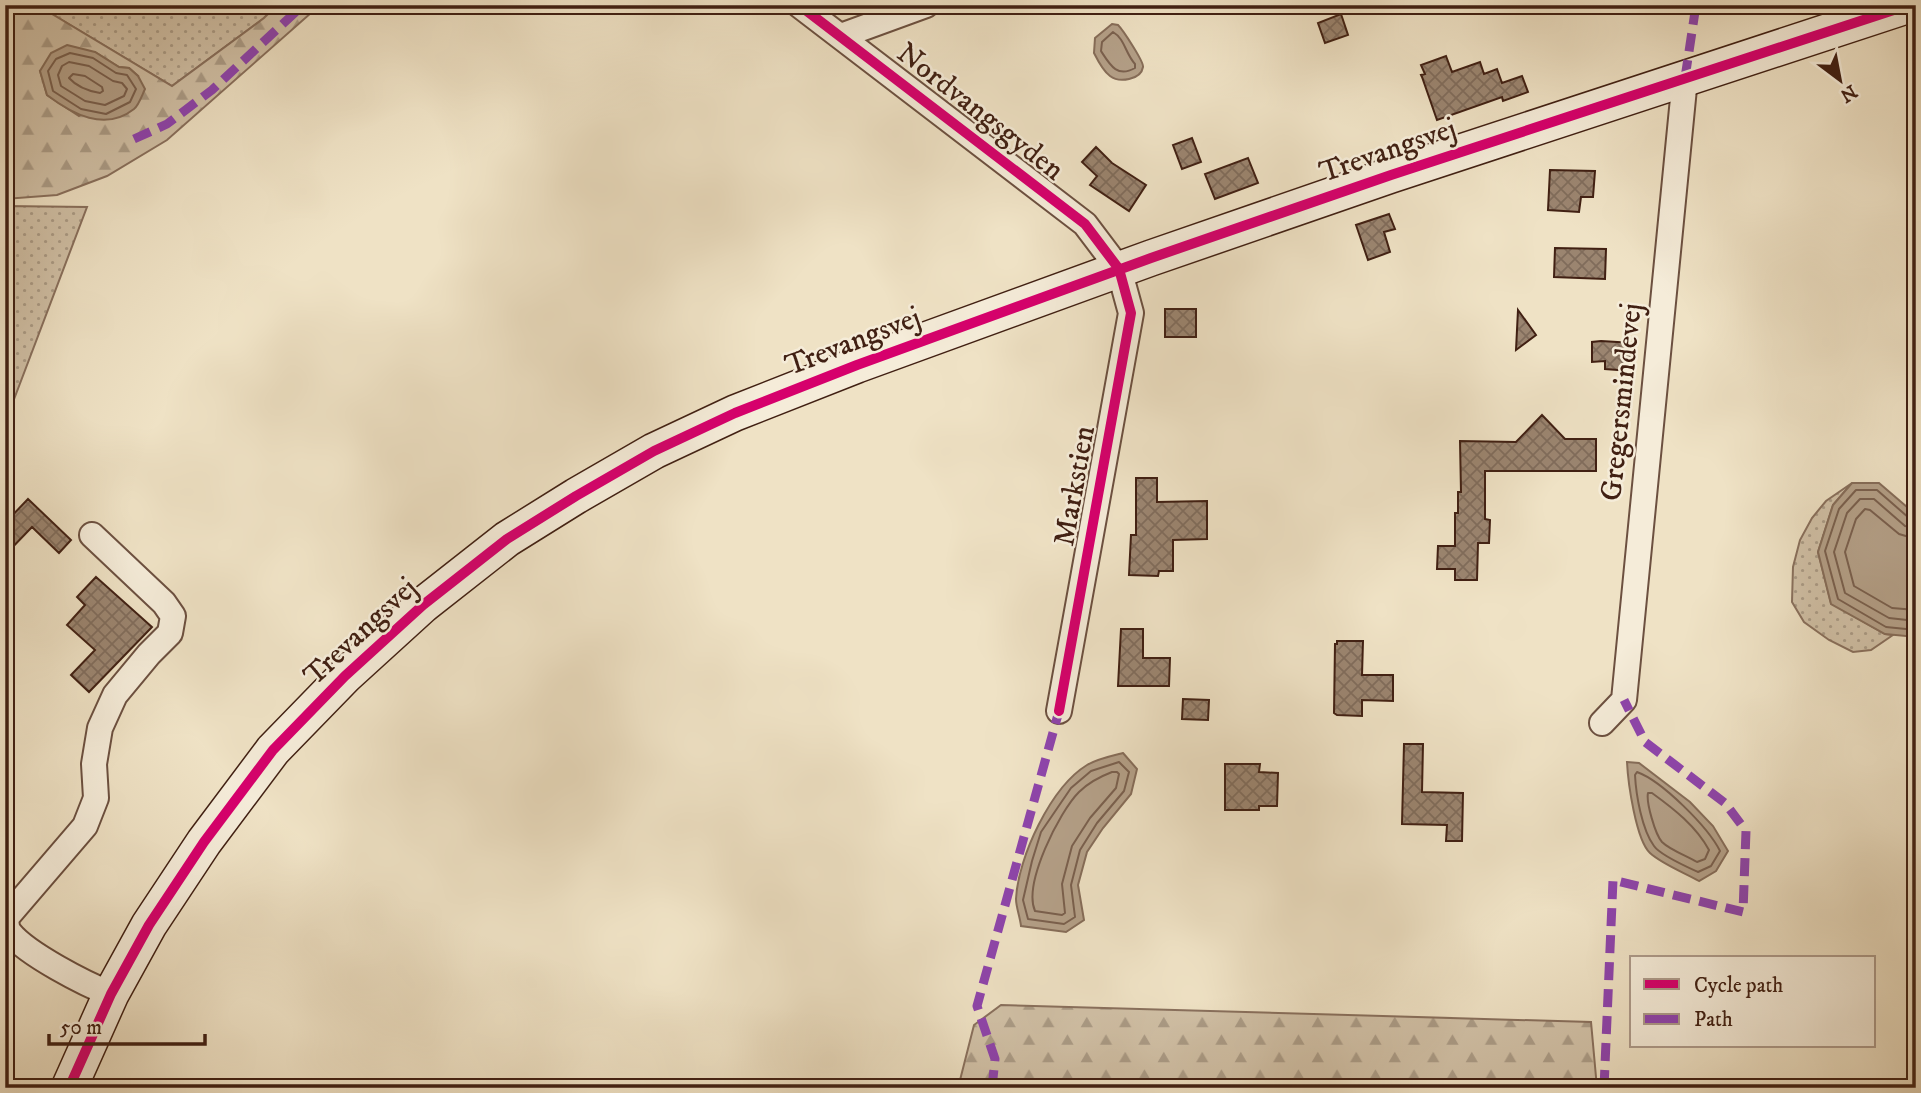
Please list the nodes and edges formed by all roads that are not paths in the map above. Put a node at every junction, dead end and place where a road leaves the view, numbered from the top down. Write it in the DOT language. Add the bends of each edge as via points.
graph roads {
  1 [pos="799,5"];
  2 [pos="926,5"];
  3 [pos="1909,5"];
  4 [pos="841,36"];
  5 [pos="1685,78"];
  6 [pos="1119,269"];
  7 [pos="92,535"];
  8 [pos="1059,712"];
  9 [pos="1602,723"];
  10 [pos="111,994"];
  11 [pos="69,1088"];
  1 -- 4 [label="street, Nordvangsgyden"];
  2 -- 4 [label="street"];
  3 -- 5 [label="street, Trevangsvej"];
  4 -- 6 [label="street, Nordvangsgyden" via="1085,225"];
  5 -- 6 [label="street, Trevangsvej"];
  5 -- 9 [label="street, Gregersmindevej" via="1624,700"];
  6 -- 8 [label="street, Markstien" via="1131,313"];
  6 -- 10 [label="street, Trevangsvej" via="735,413 654,451 508,539 423,605 273,750 204,842 149,925"];
  7 -- 10 [label="street" via="164,603 173,616 170,633 115,695 100,728 94,764 96,798 85,826 7,917 6,924 26,947"];
  10 -- 11 [label="street, Trevangsvej"];
}
